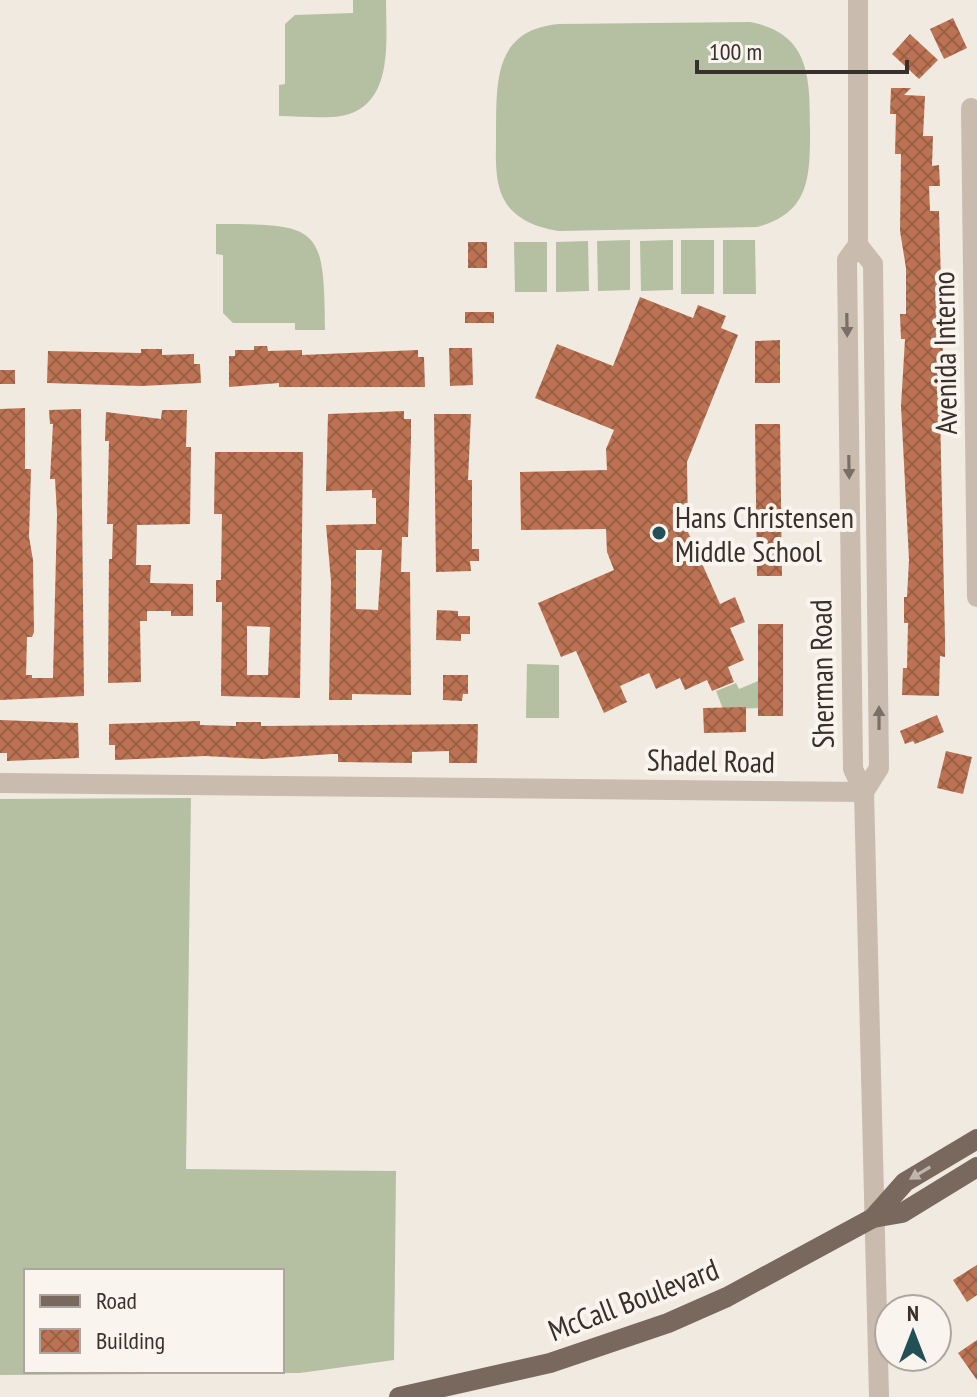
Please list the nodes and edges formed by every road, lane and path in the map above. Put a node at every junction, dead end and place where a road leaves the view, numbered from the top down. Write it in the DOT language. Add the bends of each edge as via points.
graph roads {
  1 [pos="858,0"];
  2 [pos="971,108"];
  3 [pos="858,245"];
  4 [pos="975,249"];
  5 [pos="977,597"];
  6 [pos="0,783"];
  7 [pos="864,792"];
  8 [pos="977,1139"];
  9 [pos="977,1167"];
  10 [pos="873,1218"];
  11 [pos="399,1397"];
  12 [pos="879,1397"];
  1 -- 3 [label="street, Sherman Road"];
  2 -- 4 [label="street, Avenida Interno"];
  3 -- 7 [label="street, Sherman Road, one-way" via="847,260 848,375 853,769"];
  7 -- 3 [label="street, one-way" via="879,768 880,675 873,264"];
  4 -- 5 [label="street, Avenida Interno"];
  6 -- 7 [label="street, Shadel Road"];
  7 -- 10 [label="street, Sherman Road"];
  8 -- 10 [label="main road, McCall Boulevard, one-way" via="905,1182"];
  9 -- 10 [label="main road, McCall Boulevard" via="902,1213"];
  10 -- 11 [label="main road, McCall Boulevard" via="800,1260 668,1323 550,1363"];
  10 -- 12 [label="street, Sherman Road"];
}
